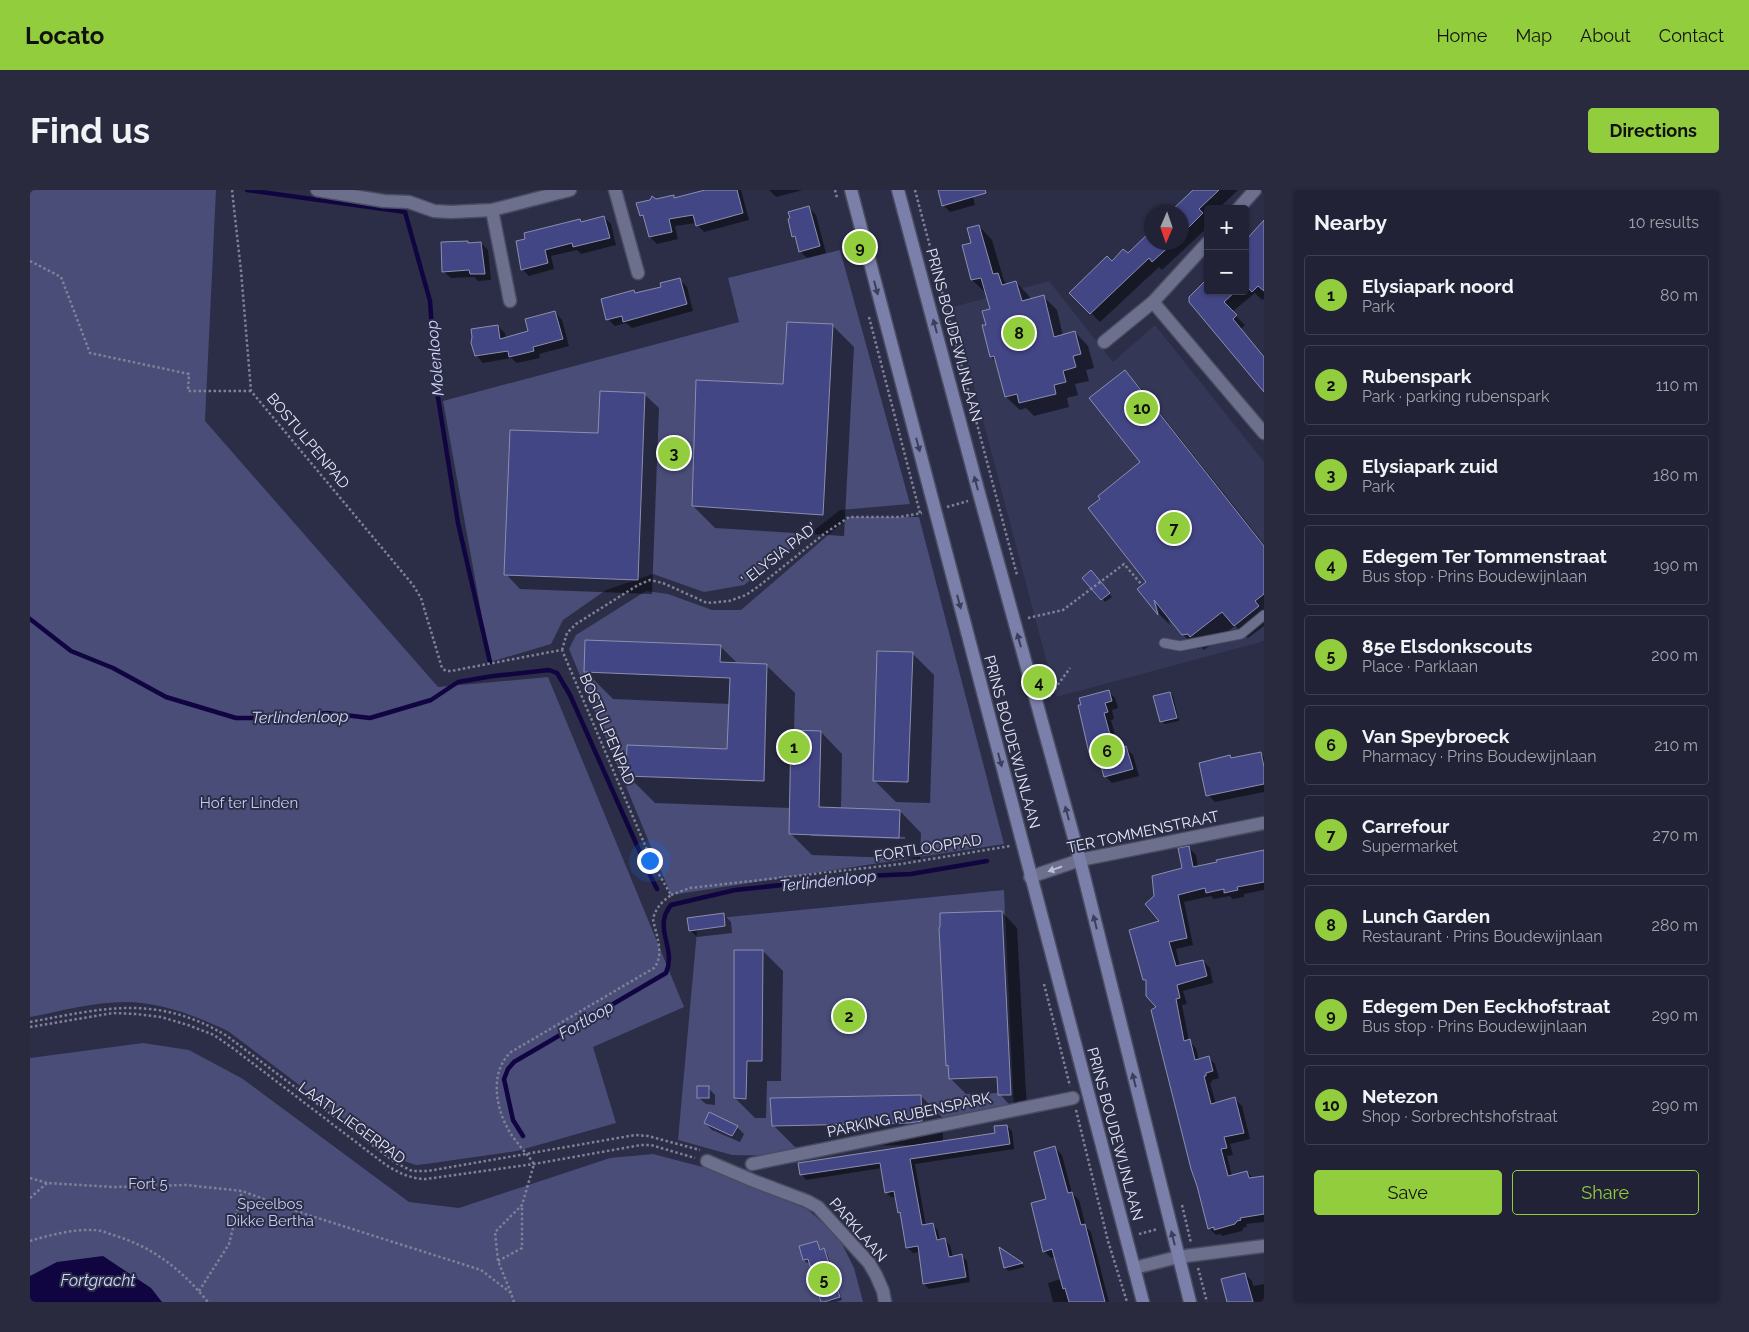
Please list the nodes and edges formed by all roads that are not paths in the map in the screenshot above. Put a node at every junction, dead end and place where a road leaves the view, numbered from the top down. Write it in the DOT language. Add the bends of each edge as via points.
graph roads {
  1 [pos="317,190"];
  2 [pos="570,190"];
  3 [pos="615,190"];
  4 [pos="851,190"];
  5 [pos="898,190"];
  6 [pos="1255,190"];
  7 [pos="409,196"];
  8 [pos="1242,205"];
  9 [pos="492,210"];
  10 [pos="1204,246"];
  11 [pos="638,273"];
  12 [pos="510,301"];
  13 [pos="1153,302"];
  14 [pos="1104,342"];
  15 [pos="1264,433"];
  16 [pos="1264,615"];
  17 [pos="1164,643"];
  18 [pos="1264,823"];
  19 [pos="1080,860"];
  20 [pos="1030,877"];
  21 [pos="1073,1098"];
  22 [pos="706,1156"];
  23 [pos="752,1164"];
  24 [pos="1264,1246"];
  25 [pos="1178,1257"];
  26 [pos="1134,1268"];
  27 [pos="885,1302"];
  28 [pos="1143,1302"];
  29 [pos="1190,1302"];
  1 -- 7 [label="street" via="384,201"];
  2 -- 9 [label="street"];
  3 -- 11 [label="street"];
  4 -- 20 [label="main road, PRINS BOUDEWIJNLAAN, one-way"];
  19 -- 5 [label="main road, PRINS BOUDEWIJNLAAN, one-way"];
  6 -- 8 [label="street"];
  7 -- 9 [label="street" via="434,211"];
  9 -- 12 [label="street"];
  10 -- 13 [label="street"];
  13 -- 14 [label="street"];
  13 -- 15 [label="street"];
  16 -- 17 [label="lane" via="1241,634 1180,646"];
  18 -- 19 [label="street, TER TOMMENSTRAAT"];
  19 -- 20 [label="street, TER TOMMENSTRAAT, one-way"];
  25 -- 19 [label="main road, PRINS BOUDEWIJNLAAN, one-way"];
  20 -- 26 [label="main road, PRINS BOUDEWIJNLAAN"];
  21 -- 23 [label="street, PARKING RUBENSPARK"];
  22 -- 27 [label="street, PARKLAAN" via="754,1182 807,1200 818,1208 869,1263"];
  24 -- 25 [label="street"];
  25 -- 26 [label="street"];
  25 -- 29 [label="main road, PRINS BOUDEWIJNLAAN"];
  26 -- 28 [label="main road, PRINS BOUDEWIJNLAAN"];
}
